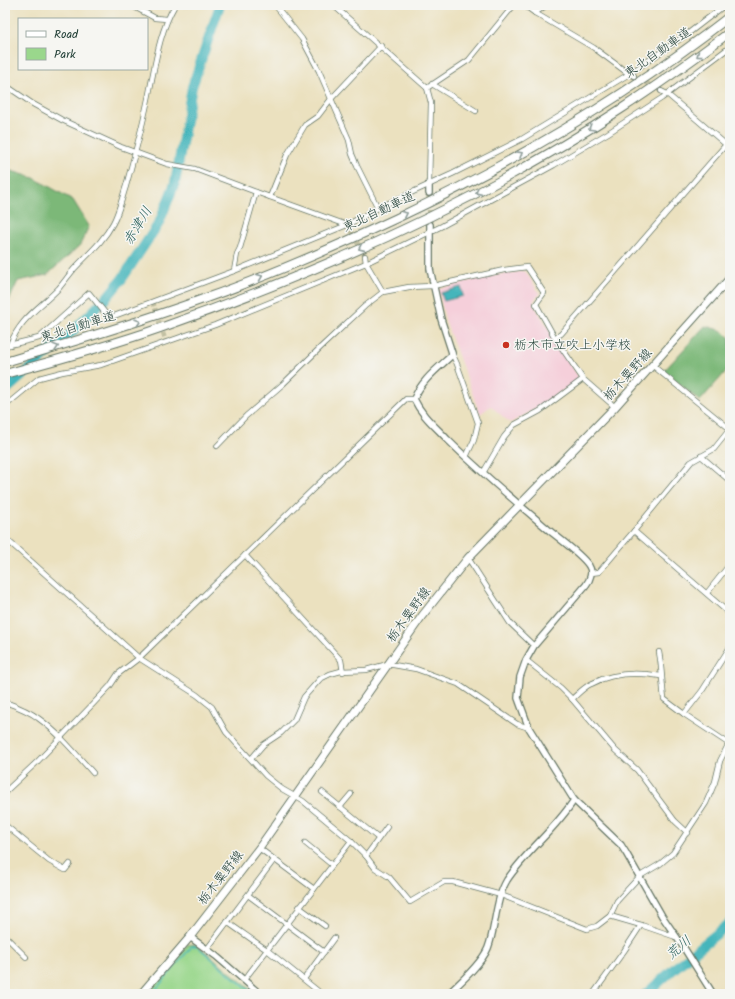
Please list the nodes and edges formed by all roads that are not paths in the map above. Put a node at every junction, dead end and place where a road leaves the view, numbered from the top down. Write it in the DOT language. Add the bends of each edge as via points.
graph roads {
  1 [pos="131,5"];
  2 [pos="175,5"];
  3 [pos="275,5"];
  4 [pos="333,5"];
  5 [pos="514,5"];
  6 [pos="524,5"];
  7 [pos="547,5"];
  8 [pos="725,5"];
  9 [pos="536,14"];
  10 [pos="730,16"];
  11 [pos="167,19"];
  12 [pos="730,32"];
  13 [pos="381,46"];
  14 [pos="730,47"];
  15 [pos="629,74"];
  16 [pos="634,76"];
  17 [pos="432,84"];
  18 [pos="5,85"];
  19 [pos="427,88"];
  20 [pos="661,91"];
  21 [pos="667,94"];
  22 [pos="332,99"];
  23 [pos="476,111"];
  24 [pos="730,140"];
  25 [pos="728,146"];
  26 [pos="135,153"];
  27 [pos="429,183"];
  28 [pos="256,192"];
  29 [pos="429,193"];
  30 [pos="270,197"];
  31 [pos="378,208"];
  32 [pos="347,225"];
  33 [pos="430,225"];
  34 [pos="429,232"];
  35 [pos="365,256"];
  36 [pos="366,263"];
  37 [pos="234,271"];
  38 [pos="730,278"];
  39 [pos="433,286"];
  40 [pos="383,292"];
  41 [pos="555,338"];
  42 [pos="10,345"];
  43 [pos="5,346"];
  44 [pos="452,353"];
  45 [pos="5,362"];
  46 [pos="652,366"];
  47 [pos="5,374"];
  48 [pos="583,379"];
  49 [pos="414,399"];
  50 [pos="5,406"];
  51 [pos="615,407"];
  52 [pos="730,429"];
  53 [pos="217,446"];
  54 [pos="701,456"];
  55 [pos="466,457"];
  56 [pos="483,473"];
  57 [pos="730,481"];
  58 [pos="519,505"];
  59 [pos="634,531"];
  60 [pos="5,538"];
  61 [pos="245,555"];
  62 [pos="468,558"];
  63 [pos="730,564"];
  64 [pos="591,573"];
  65 [pos="707,593"];
  66 [pos="730,614"];
  67 [pos="534,646"];
  68 [pos="730,647"];
  69 [pos="659,652"];
  70 [pos="139,658"];
  71 [pos="526,660"];
  72 [pos="388,664"];
  73 [pos="343,672"];
  74 [pos="661,676"];
  75 [pos="572,699"];
  76 [pos="5,702"];
  77 [pos="684,714"];
  78 [pos="530,728"];
  79 [pos="60,738"];
  80 [pos="729,742"];
  81 [pos="251,760"];
  82 [pos="93,773"];
  83 [pos="5,792"];
  84 [pos="322,792"];
  85 [pos="351,794"];
  86 [pos="295,797"];
  87 [pos="574,800"];
  88 [pos="340,807"];
  89 [pos="5,825"];
  90 [pos="387,827"];
  91 [pos="688,833"];
  92 [pos="378,838"];
  93 [pos="351,841"];
  94 [pos="305,843"];
  95 [pos="259,848"];
  96 [pos="366,856"];
  97 [pos="274,860"];
  98 [pos="70,864"];
  99 [pos="332,865"];
  100 [pos="640,876"];
  101 [pos="314,889"];
  102 [pos="248,895"];
  103 [pos="501,895"];
  104 [pos="299,908"];
  105 [pos="610,916"];
  106 [pos="227,922"];
  107 [pos="287,923"];
  108 [pos="641,925"];
  109 [pos="325,926"];
  110 [pos="5,936"];
  111 [pos="190,936"];
  112 [pos="676,937"];
  113 [pos="334,938"];
  114 [pos="207,949"];
  115 [pos="266,950"];
  116 [pos="324,952"];
  117 [pos="26,957"];
  118 [pos="304,979"];
  119 [pos="244,980"];
  120 [pos="450,993"];
  121 [pos="141,994"];
  122 [pos="260,994"];
  123 [pos="316,994"];
  124 [pos="593,994"];
  125 [pos="713,994"];
  1 -- 11 [label="street" via="155,18"];
  2 -- 11 [label="street"];
  3 -- 22 [label="street" via="302,39"];
  4 -- 13 [label="street"];
  5 -- 17 [label="street" via="468,60"];
  6 -- 9 [label="street"];
  7 -- 9 [label="street"];
  8 -- 15 [label="street"];
  9 -- 15 [label="street" via="594,48"];
  45 -- 10 [label="highway, 東北自動車道, one-way" via="101,334 244,284 427,204 485,174 585,116 650,75"];
  11 -- 26 [label="street"];
  12 -- 47 [label="highway, 東北自動車道, one-way" via="657,85 592,127 492,185 434,214 250,295 158,328"];
  13 -- 19 [label="street"];
  13 -- 22 [label="street"];
  14 -- 21 [label="street"];
  15 -- 16 [label="street"];
  15 -- 27 [label="street" via="522,139"];
  17 -- 19 [label="street"];
  17 -- 23 [label="street"];
  18 -- 26 [label="street" via="62,120"];
  19 -- 27 [label="street" via="430,103"];
  20 -- 21 [label="street"];
  21 -- 25 [label="street"];
  21 -- 34 [label="street" via="554,165"];
  22 -- 30 [label="street" via="318,116 305,125 287,155"];
  22 -- 31 [label="street" via="357,166"];
  24 -- 25 [label="street"];
  25 -- 41 [label="street"];
  26 -- 28 [label="street" via="170,165 193,168"];
  26 -- 42 [label="street" via="114,222 106,235 59,288 25,320 15,332"];
  27 -- 29 [label="street"];
  27 -- 31 [label="street"];
  28 -- 30 [label="street"];
  28 -- 37 [label="street"];
  30 -- 32 [label="street"];
  31 -- 32 [label="street"];
  32 -- 37 [label="street"];
  33 -- 34 [label="street"];
  34 -- 36 [label="street"];
  34 -- 39 [label="street"];
  35 -- 36 [label="street"];
  36 -- 40 [label="street"];
  36 -- 50 [label="street" via="208,328 101,365 39,378"];
  37 -- 42 [label="street" via="114,316 106,314 89,293 39,338"];
  38 -- 46 [label="main road, 栃木粟野線"];
  39 -- 40 [label="street"];
  39 -- 41 [label="street" via="527,267 544,293 536,304"];
  39 -- 44 [label="street"];
  40 -- 53 [label="street" via="246,416"];
  41 -- 48 [label="street"];
  42 -- 43 [label="street"];
  44 -- 49 [label="street" via="426,380"];
  44 -- 55 [label="street" via="478,423"];
  46 -- 51 [label="main road, 栃木粟野線"];
  46 -- 52 [label="street"];
  48 -- 51 [label="street"];
  48 -- 56 [label="street" via="540,411 514,425 504,436"];
  49 -- 55 [label="street" via="420,411"];
  49 -- 61 [label="street" via="406,399"];
  51 -- 58 [label="main road, 栃木粟野線"];
  52 -- 54 [label="street" via="714,448"];
  54 -- 57 [label="street"];
  54 -- 59 [label="street" via="691,462"];
  55 -- 56 [label="street"];
  56 -- 58 [label="street"];
  58 -- 62 [label="main road, 栃木粟野線"];
  58 -- 64 [label="street" via="580,556 589,566"];
  59 -- 64 [label="street" via="599,572"];
  59 -- 65 [label="street"];
  60 -- 70 [label="street"];
  61 -- 70 [label="street"];
  61 -- 73 [label="street" via="341,660"];
  62 -- 67 [label="street" via="510,623"];
  62 -- 72 [label="main road, 栃木粟野線"];
  63 -- 65 [label="street"];
  64 -- 67 [label="street" via="591,579"];
  65 -- 66 [label="street"];
  67 -- 71 [label="street"];
  68 -- 77 [label="street"];
  69 -- 74 [label="street"];
  70 -- 79 [label="street" via="118,674 110,686"];
  70 -- 81 [label="street" via="212,707 226,732"];
  71 -- 75 [label="street"];
  71 -- 78 [label="street" via="520,677 518,698"];
  72 -- 73 [label="street" via="366,670"];
  72 -- 78 [label="street" via="416,669 458,684 518,724"];
  72 -- 86 [label="main road, 栃木粟野線"];
  73 -- 81 [label="street" via="330,674 315,683 304,697 294,720 263,746"];
  74 -- 75 [label="street" via="638,673 612,676 590,684"];
  74 -- 77 [label="street" via="664,699"];
  75 -- 91 [label="street" via="615,750 637,770 675,821"];
  76 -- 79 [label="street" via="38,718"];
  77 -- 80 [label="street"];
  78 -- 87 [label="street"];
  79 -- 82 [label="street"];
  79 -- 83 [label="street"];
  80 -- 91 [label="street" via="706,803"];
  81 -- 86 [label="street" via="266,776"];
  84 -- 88 [label="street"];
  85 -- 88 [label="street"];
  86 -- 93 [label="street"];
  86 -- 95 [label="main road, 栃木粟野線"];
  87 -- 100 [label="street" via="621,845"];
  87 -- 103 [label="street" via="567,812 515,868"];
  88 -- 92 [label="street"];
  89 -- 98 [label="street" via="49,861 65,870"];
  90 -- 92 [label="street"];
  91 -- 100 [label="street" via="674,853"];
  92 -- 96 [label="street"];
  93 -- 96 [label="street"];
  93 -- 99 [label="street"];
  94 -- 99 [label="street"];
  95 -- 97 [label="street"];
  95 -- 111 [label="main road, 栃木粟野線"];
  96 -- 103 [label="street" via="375,868 389,877 410,902 444,882 453,882"];
  97 -- 101 [label="street"];
  97 -- 102 [label="street"];
  99 -- 101 [label="street"];
  100 -- 105 [label="street" via="617,900"];
  100 -- 112 [label="street"];
  101 -- 104 [label="street"];
  102 -- 106 [label="street"];
  102 -- 107 [label="street"];
  103 -- 105 [label="street" via="587,929 597,926"];
  103 -- 120 [label="street" via="488,949 475,968"];
  104 -- 107 [label="street"];
  104 -- 109 [label="street"];
  105 -- 108 [label="street"];
  106 -- 114 [label="street"];
  106 -- 115 [label="street"];
  107 -- 115 [label="street"];
  107 -- 116 [label="street"];
  108 -- 112 [label="street"];
  108 -- 124 [label="street"];
  110 -- 117 [label="street"];
  111 -- 114 [label="street"];
  111 -- 121 [label="main road, 栃木粟野線"];
  112 -- 125 [label="street"];
  113 -- 116 [label="street"];
  114 -- 119 [label="street"];
  115 -- 118 [label="street"];
  115 -- 119 [label="street"];
  116 -- 118 [label="street"];
  118 -- 123 [label="street" via="318,991"];
  119 -- 122 [label="street"];
}
